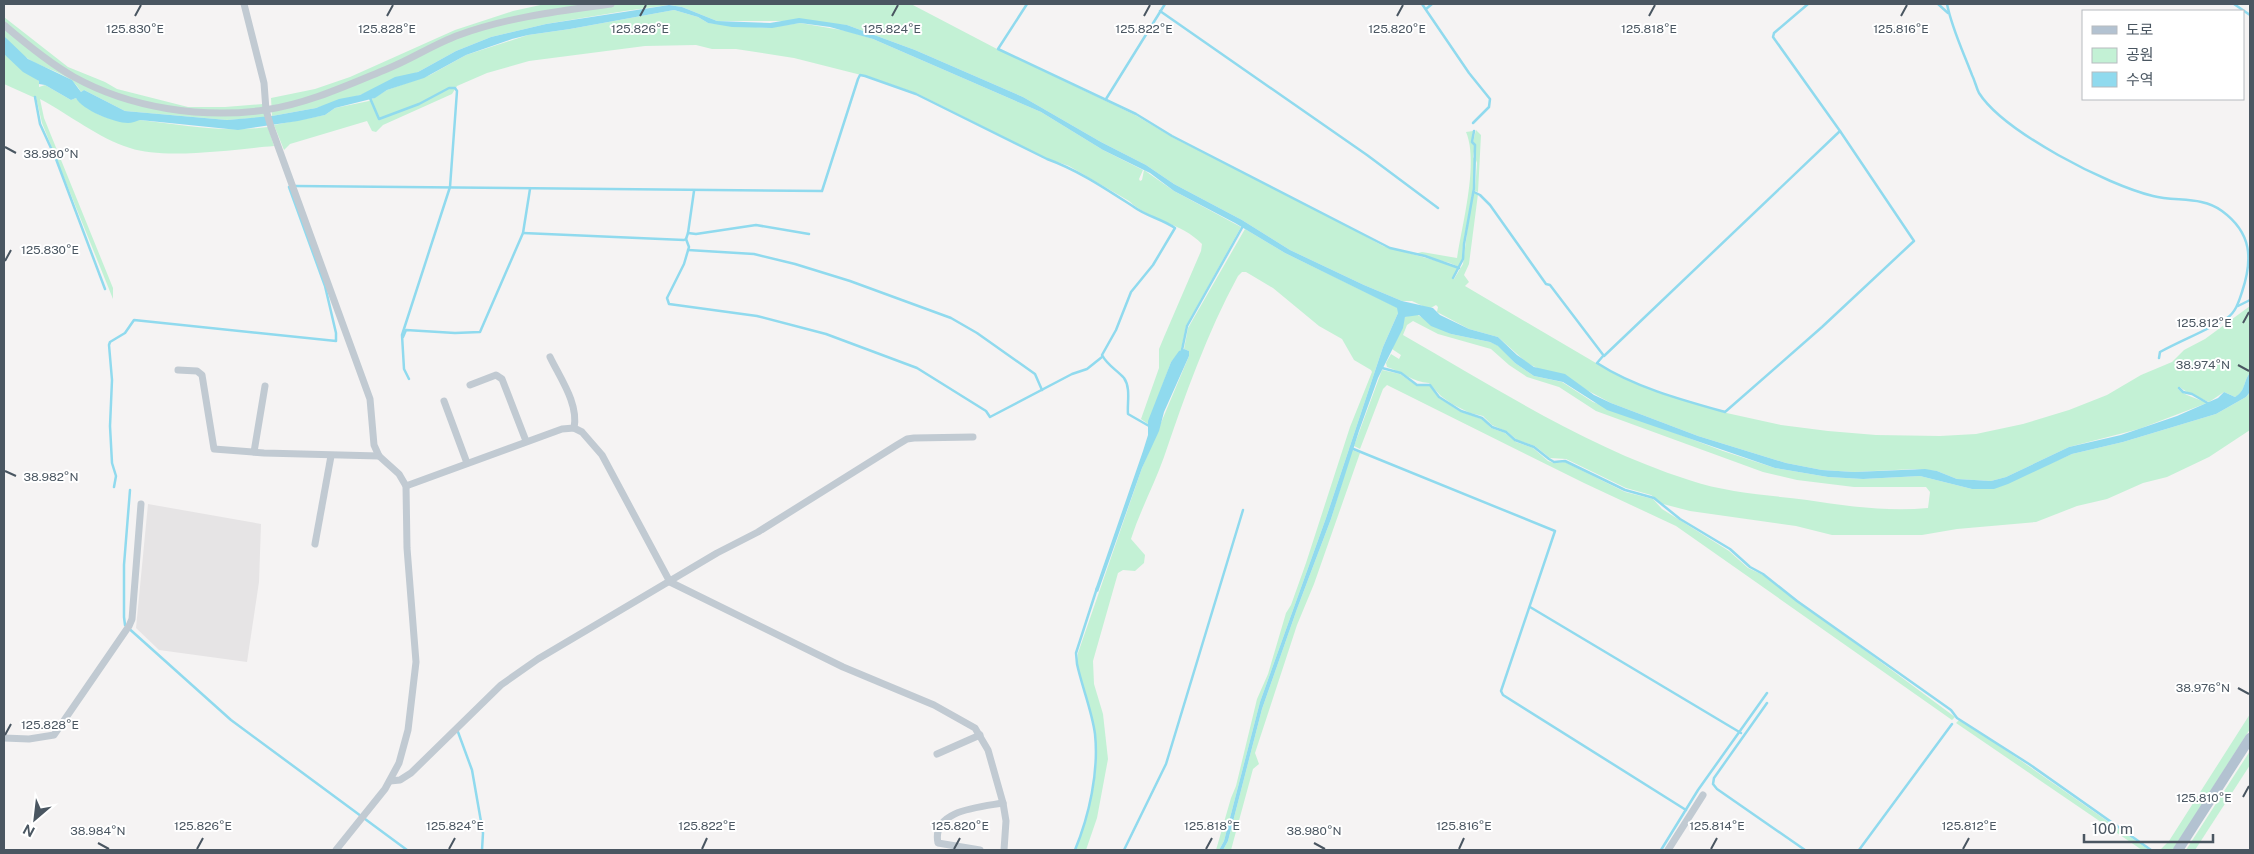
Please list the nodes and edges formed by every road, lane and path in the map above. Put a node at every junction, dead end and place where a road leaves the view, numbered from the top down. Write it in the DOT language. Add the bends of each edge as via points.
graph roads {
  1 [pos="244,4"];
  2 [pos="611,4"];
  3 [pos="4,25"];
  4 [pos="267,113"];
  5 [pos="550,357"];
  6 [pos="178,370"];
  7 [pos="470,385"];
  8 [pos="265,386"];
  9 [pos="444,401"];
  10 [pos="574,428"];
  11 [pos="973,437"];
  12 [pos="526,441"];
  13 [pos="254,452"];
  14 [pos="331,456"];
  15 [pos="379,456"];
  16 [pos="467,463"];
  17 [pos="406,486"];
  18 [pos="141,504"];
  19 [pos="315,544"];
  20 [pos="670,582"];
  21 [pos="980,735"];
  22 [pos="4,738"];
  23 [pos="2250,738"];
  24 [pos="937,754"];
  25 [pos="390,781"];
  26 [pos="1703,795"];
  27 [pos="1002,803"];
  28 [pos="336,850"];
  29 [pos="980,850"];
  30 [pos="1004,850"];
  31 [pos="1668,850"];
  32 [pos="2178,850"];
  1 -- 4 [label="street" via="264,83"];
  2 -- 4 [label="street" via="539,13 460,35 388,69"];
  3 -- 4 [label="street" via="74,77 118,96 172,109"];
  4 -- 15 [label="street" via="370,399 374,445"];
  5 -- 10 [label="street" via="573,405"];
  6 -- 13 [label="street" via="198,371 202,376 214,449"];
  7 -- 12 [label="street" via="496,375 502,380"];
  8 -- 13 [label="street"];
  9 -- 16 [label="street"];
  10 -- 12 [label="street" via="562,428"];
  10 -- 20 [label="street" via="582,432 602,455"];
  11 -- 20 [label="street" via="907,439 758,532"];
  12 -- 16 [label="street"];
  13 -- 14 [label="street"];
  14 -- 15 [label="street"];
  14 -- 19 [label="street"];
  15 -- 17 [label="street" via="399,474"];
  16 -- 17 [label="street"];
  17 -- 25 [label="street" via="416,662 408,730"];
  18 -- 22 [label="street" via="132,619 128,628 54,735"];
  20 -- 21 [label="street" via="843,667 934,705 975,728"];
  20 -- 25 [label="street" via="517,673 412,773"];
  21 -- 24 [label="street"];
  21 -- 27 [label="street" via="988,750"];
  23 -- 32 [label="main road"];
  25 -- 28 [label="street"];
  26 -- 31 [label="street"];
  27 -- 29 [label="street" via="964,811 947,818 939,826 938,843"];
  27 -- 30 [label="street" via="1006,821"];
}
